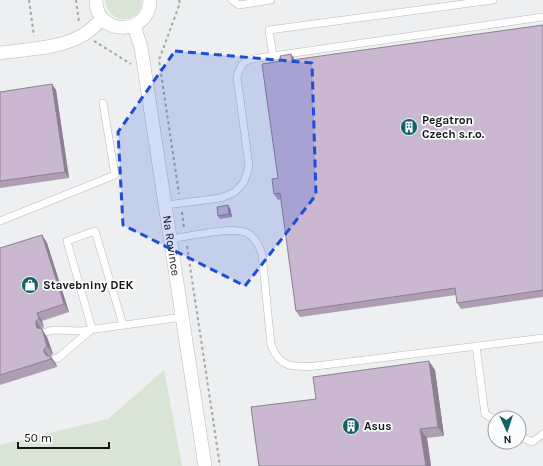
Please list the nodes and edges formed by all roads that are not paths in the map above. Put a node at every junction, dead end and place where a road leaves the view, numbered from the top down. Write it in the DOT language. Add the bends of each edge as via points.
graph roads {
  1 [pos="96,0"];
  2 [pos="150,0"];
  3 [pos="232,0"];
  4 [pos="271,0"];
  5 [pos="493,0"];
  6 [pos="543,17"];
  7 [pos="102,19"];
  8 [pos="134,26"];
  9 [pos="0,53"];
  10 [pos="273,56"];
  11 [pos="103,103"];
  12 [pos="166,205"];
  13 [pos="0,221"];
  14 [pos="171,239"];
  15 [pos="183,317"];
  16 [pos="123,325"];
  17 [pos="92,329"];
  18 [pos="46,332"];
  19 [pos="543,338"];
  20 [pos="476,346"];
  21 [pos="54,359"];
  22 [pos="487,415"];
  23 [pos="543,434"];
  24 [pos="527,440"];
  25 [pos="205,466"];
  1 -- 7 [label="street"];
  2 -- 8 [label="street" via="147,14"];
  3 -- 4 [label="lane" via="239,5"];
  5 -- 10 [label="lane" via="269,30"];
  6 -- 10 [label="lane"];
  7 -- 8 [label="street" via="117,28"];
  7 -- 9 [label="street" via="83,35 68,41"];
  8 -- 12 [label="street, Na Rovince" via="141,47"];
  10 -- 12 [label="lane" via="245,61 237,77 249,166 244,182 235,192 221,198"];
  11 -- 13 [label="lane" via="115,175"];
  12 -- 14 [label="street, Na Rovince"];
  14 -- 15 [label="street, Na Rovince"];
  14 -- 20 [label="lane" via="229,230 246,232 256,242 262,254 271,345 274,354 287,365 316,366"];
  15 -- 16 [label="lane"];
  15 -- 25 [label="street, Na Rovince"];
  16 -- 17 [label="lane"];
  16 -- 17 [label="lane" via="95,231 67,241"];
  17 -- 18 [label="lane"];
  17 -- 21 [label="lane"];
  19 -- 20 [label="lane"];
  20 -- 22 [label="lane"];
  23 -- 24 [label="lane" via="532,442"];
}
